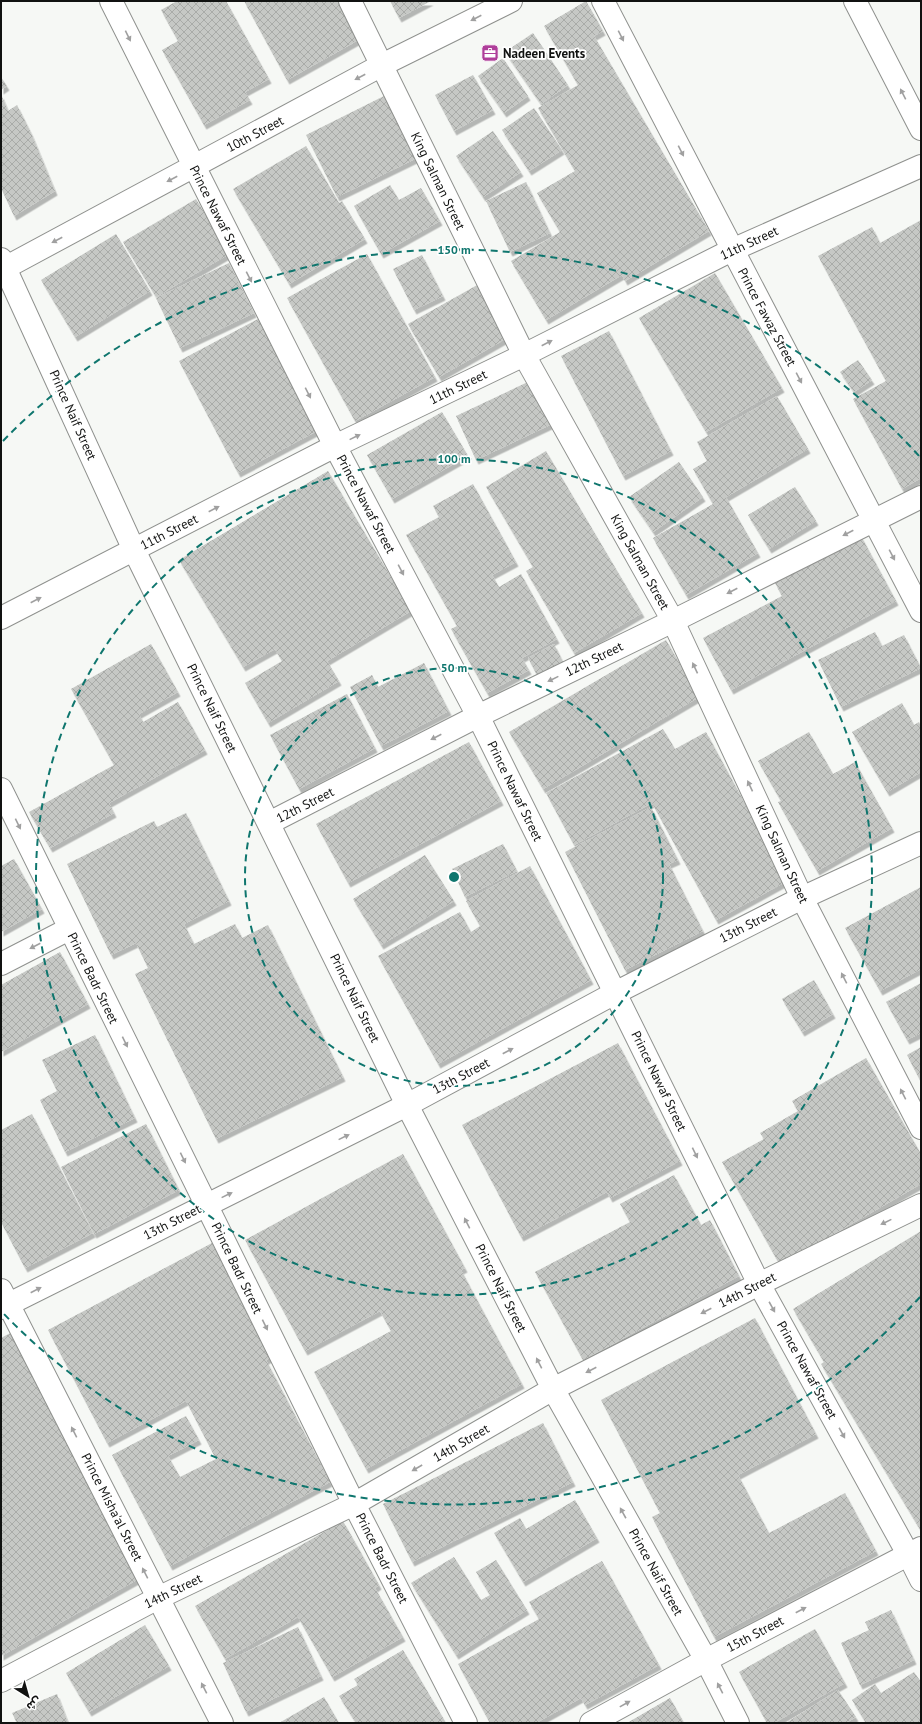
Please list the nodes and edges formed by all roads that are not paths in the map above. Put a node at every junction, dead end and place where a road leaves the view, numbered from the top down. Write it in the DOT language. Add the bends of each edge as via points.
graph roads {
  1 [pos="111,1"];
  2 [pos="350,1"];
  3 [pos="511,1"];
  4 [pos="604,1"];
  5 [pos="855,1"];
  6 [pos="382,66"];
  7 [pos="921,129"];
  8 [pos="921,166"];
  9 [pos="194,167"];
  10 [pos="732,250"];
  11 [pos="2,265"];
  12 [pos="524,355"];
  13 [pos="335,446"];
  14 [pos="921,497"];
  15 [pos="874,520"];
  16 [pos="134,550"];
  17 [pos="921,611"];
  18 [pos="1,618"];
  19 [pos="673,621"];
  20 [pos="478,716"];
  21 [pos="1,789"];
  22 [pos="269,823"];
  23 [pos="921,843"];
  24 [pos="802,898"];
  25 [pos="69,929"];
  26 [pos="1,964"];
  27 [pos="615,993"];
  28 [pos="407,1105"];
  29 [pos="921,1128"];
  30 [pos="206,1205"];
  31 [pos="921,1206"];
  32 [pos="760,1284"];
  33 [pos="4,1301"];
  34 [pos="553,1389"];
  35 [pos="354,1504"];
  36 [pos="915,1551"];
  37 [pos="921,1580"];
  38 [pos="158,1598"];
  39 [pos="706,1660"];
  40 [pos="1,1681"];
  41 [pos="222,1723"];
  42 [pos="466,1723"];
  43 [pos="591,1723"];
  44 [pos="738,1723"];
  1 -- 9 [label="street, Prince Nawaf Street, one-way"];
  2 -- 6 [label="street, King Salman Street"];
  3 -- 6 [label="street, 10th Street, one-way"];
  4 -- 10 [label="street, Prince Fawaz Street, one-way"];
  7 -- 5 [label="street, one-way"];
  6 -- 9 [label="street, 10th Street, one-way"];
  6 -- 12 [label="street, King Salman Street"];
  8 -- 10 [label="street, 11th Street"];
  9 -- 11 [label="street, 10th Street, one-way"];
  9 -- 13 [label="street, Prince Nawaf Street, one-way"];
  12 -- 10 [label="street, 11th Street, one-way"];
  10 -- 15 [label="street, Prince Fawaz Street, one-way"];
  11 -- 16 [label="street, Prince Naif Street"];
  13 -- 12 [label="street, 11th Street, one-way"];
  12 -- 19 [label="street, King Salman Street"];
  16 -- 13 [label="street, 11th Street, one-way"];
  13 -- 20 [label="street, Prince Nawaf Street, one-way"];
  14 -- 15 [label="street, 12th Street"];
  15 -- 17 [label="street, Prince Fawaz Street, one-way"];
  15 -- 19 [label="street, 12th Street, one-way"];
  18 -- 16 [label="street, 11th Street, one-way"];
  16 -- 22 [label="street, Prince Naif Street"];
  19 -- 20 [label="street, 12th Street, one-way"];
  24 -- 19 [label="street, King Salman Street, one-way"];
  20 -- 22 [label="street, 12th Street, one-way"];
  20 -- 27 [label="street, Prince Nawaf Street"];
  21 -- 25 [label="street, Prince Badr Street, one-way"];
  22 -- 28 [label="street, Prince Naif Street"];
  23 -- 24 [label="street, 13th Street"];
  24 -- 27 [label="street, 13th Street"];
  29 -- 24 [label="street, King Salman Street, one-way"];
  25 -- 26 [label="street, one-way"];
  25 -- 30 [label="street, Prince Badr Street, one-way"];
  28 -- 27 [label="street, 13th Street, one-way"];
  27 -- 32 [label="street, Prince Nawaf Street, one-way"];
  30 -- 28 [label="street, 13th Street, one-way"];
  34 -- 28 [label="street, Prince Naif Street, one-way"];
  33 -- 30 [label="street, 13th Street, one-way"];
  30 -- 35 [label="street, Prince Badr Street, one-way"];
  31 -- 32 [label="street, 14th Street, one-way"];
  32 -- 34 [label="street, 14th Street, one-way"];
  32 -- 36 [label="street, Prince Nawaf Street, one-way"];
  38 -- 33 [label="street, Prince Misha'al Street, one-way"];
  34 -- 35 [label="street, 14th Street, one-way"];
  39 -- 34 [label="street, Prince Naif Street, one-way"];
  35 -- 38 [label="street, 14th Street"];
  35 -- 42 [label="street, Prince Badr Street"];
  36 -- 37 [label="street, Prince Nawaf Street"];
  39 -- 36 [label="street, 15th Street, one-way"];
  38 -- 40 [label="street, 14th Street"];
  41 -- 38 [label="street, Prince Misha'al Street, one-way"];
  43 -- 39 [label="street, 15th Street, one-way"];
  44 -- 39 [label="street, Prince Naif Street, one-way"];
}
